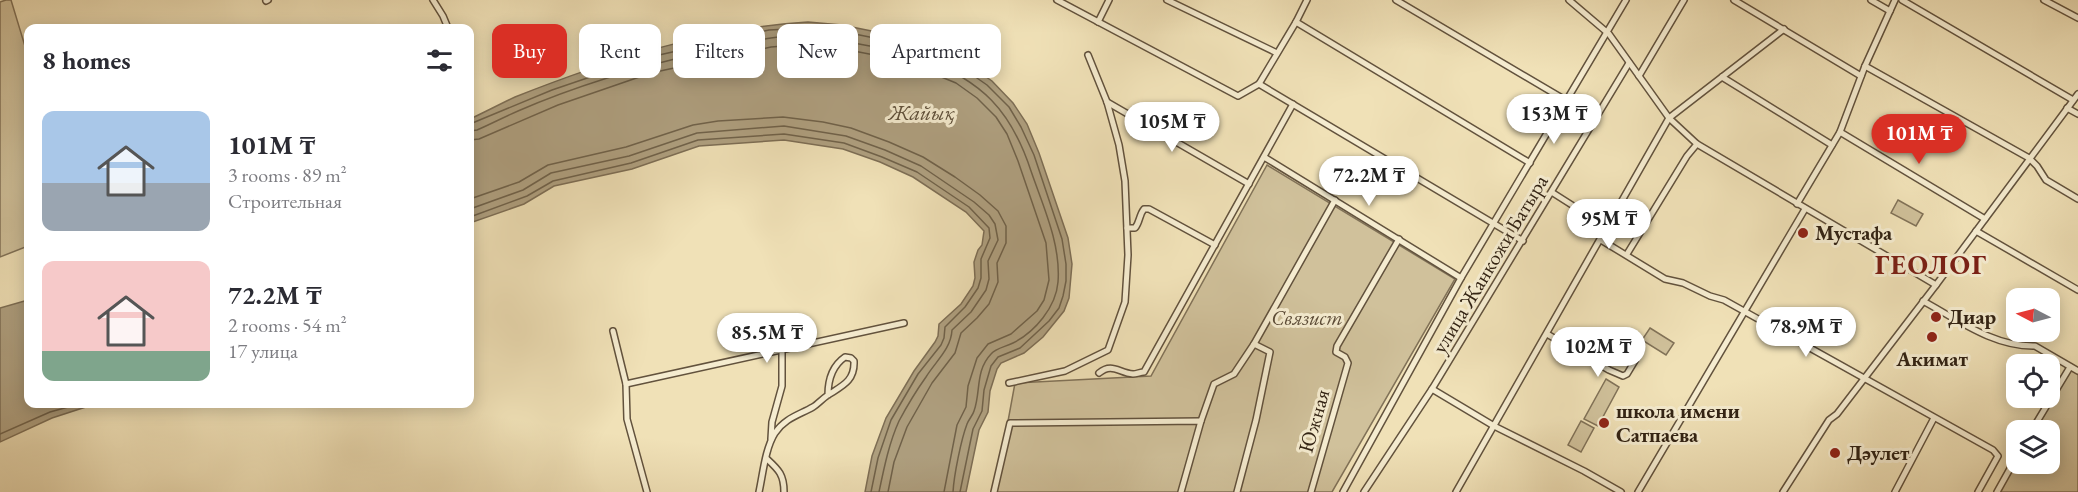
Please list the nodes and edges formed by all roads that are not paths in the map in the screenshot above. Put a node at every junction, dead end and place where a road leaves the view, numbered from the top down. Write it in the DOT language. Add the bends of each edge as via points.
graph roads {
  1 [pos="433,0"];
  2 [pos="1058,0"];
  3 [pos="1109,0"];
  4 [pos="1167,0"];
  5 [pos="1306,0"];
  6 [pos="1396,0"];
  7 [pos="1569,0"];
  8 [pos="1626,0"];
  9 [pos="1684,0"];
  10 [pos="1734,0"];
  11 [pos="1871,0"];
  12 [pos="1895,0"];
  13 [pos="1902,0"];
  14 [pos="2043,0"];
  15 [pos="1890,12"];
  16 [pos="2078,18"];
  17 [pos="1098,22"];
  18 [pos="1296,22"];
  19 [pos="446,24"];
  20 [pos="1784,29"];
  21 [pos="1606,32"];
  22 [pos="1277,53"];
  23 [pos="1088,55"];
  24 [pos="1629,63"];
  25 [pos="1865,66"];
  26 [pos="1639,76"];
  27 [pos="1862,76"];
  28 [pos="1722,77"];
  29 [pos="1259,84"];
  30 [pos="2078,94"];
  31 [pos="2073,100"];
  32 [pos="1567,101"];
  33 [pos="1107,102"];
  34 [pos="1293,104"];
  35 [pos="2067,108"];
  36 [pos="2078,114"];
  37 [pos="1669,118"];
  38 [pos="1840,132"];
  39 [pos="1697,144"];
  40 [pos="1832,146"];
  41 [pos="1264,157"];
  42 [pos="2029,158"];
  43 [pos="1530,163"];
  44 [pos="1249,184"];
  45 [pos="1553,193"];
  46 [pos="2078,199"];
  47 [pos="1335,200"];
  48 [pos="1797,204"];
  49 [pos="1805,209"];
  50 [pos="1985,219"];
  51 [pos="1493,224"];
  52 [pos="1126,228"];
  53 [pos="1608,228"];
  54 [pos="1976,231"];
  55 [pos="1399,239"];
  56 [pos="1601,240"];
  57 [pos="1523,241"];
  58 [pos="1215,245"];
  59 [pos="1627,254"];
  60 [pos="1461,279"];
  61 [pos="1936,285"];
  62 [pos="2078,290"];
  63 [pos="1923,301"];
  64 [pos="1745,312"];
  65 [pos="904,323"];
  66 [pos="613,331"];
  67 [pos="1547,334"];
  68 [pos="1254,344"];
  69 [pos="782,349"];
  70 [pos="1639,354"];
  71 [pos="2070,367"];
  72 [pos="2078,371"];
  73 [pos="1099,373"];
  74 [pos="1865,378"];
  75 [pos="1009,383"];
  76 [pos="626,384"];
  77 [pos="1432,389"];
  78 [pos="828,395"];
  79 [pos="1934,418"];
  80 [pos="2038,420"];
  81 [pos="1202,421"];
  82 [pos="1494,426"];
  83 [pos="770,443"];
  84 [pos="767,459"];
  85 [pos="2007,474"];
  86 [pos="647,492"];
  87 [pos="759,492"];
  88 [pos="784,492"];
  89 [pos="994,492"];
  90 [pos="1181,492"];
  91 [pos="1237,492"];
  92 [pos="1311,492"];
  93 [pos="1343,492"];
  94 [pos="1364,492"];
  95 [pos="1456,492"];
  96 [pos="1621,492"];
  97 [pos="1638,492"];
  98 [pos="1784,492"];
  99 [pos="1895,492"];
  100 [pos="1977,492"];
  101 [pos="1997,492"];
  1 -- 19 [label="street"];
  2 -- 17 [label="street"];
  3 -- 17 [label="street"];
  4 -- 22 [label="street"];
  5 -- 18 [label="street"];
  6 -- 32 [label="street"];
  7 -- 21 [label="street"];
  8 -- 21 [label="street"];
  9 -- 26 [label="street"];
  10 -- 20 [label="street"];
  11 -- 15 [label="street"];
  12 -- 15 [label="street"];
  13 -- 31 [label="street"];
  14 -- 16 [label="street"];
  15 -- 25 [label="street"];
  17 -- 29 [label="street" via="1238,96"];
  18 -- 22 [label="street"];
  18 -- 43 [label="street"];
  20 -- 27 [label="street"];
  20 -- 28 [label="street"];
  21 -- 24 [label="street"];
  21 -- 32 [label="street"];
  22 -- 29 [label="street"];
  23 -- 33 [label="street"];
  24 -- 26 [label="street"];
  24 -- 45 [label="street, улица Жанкожи Батыра"];
  25 -- 27 [label="street"];
  25 -- 42 [label="street"];
  26 -- 37 [label="street"];
  27 -- 38 [label="street"];
  28 -- 37 [label="street"];
  28 -- 40 [label="street"];
  29 -- 34 [label="street"];
  30 -- 31 [label="street"];
  31 -- 35 [label="street"];
  32 -- 43 [label="street"];
  33 -- 44 [label="street"];
  33 -- 52 [label="street" via="1119,145"];
  34 -- 41 [label="street"];
  34 -- 51 [label="street"];
  35 -- 36 [label="street"];
  35 -- 42 [label="street"];
  37 -- 39 [label="street"];
  37 -- 53 [label="street"];
  38 -- 40 [label="street"];
  38 -- 50 [label="street"];
  39 -- 48 [label="street"];
  39 -- 59 [label="street"];
  40 -- 48 [label="street"];
  41 -- 44 [label="street"];
  41 -- 47 [label="street"];
  42 -- 46 [label="street" via="2046,180"];
  42 -- 50 [label="street"];
  43 -- 51 [label="street"];
  44 -- 58 [label="street"];
  45 -- 53 [label="street"];
  45 -- 57 [label="street, улица Жанкожи Батыра"];
  47 -- 55 [label="street"];
  47 -- 68 [label="street"];
  48 -- 49 [label="street"];
  49 -- 61 [label="street"];
  49 -- 64 [label="street"];
  50 -- 54 [label="street"];
  51 -- 57 [label="street"];
  51 -- 60 [label="street"];
  52 -- 58 [label="street" via="1135,228 1140,213 1149,209"];
  52 -- 75 [label="street" via="1125,302 1108,350 1065,371"];
  53 -- 56 [label="street"];
  54 -- 61 [label="street"];
  54 -- 62 [label="street"];
  55 -- 60 [label="street"];
  55 -- 92 [label="street, Южная" via="1337,346 1336,352 1348,363"];
  56 -- 59 [label="street"];
  56 -- 67 [label="street"];
  57 -- 77 [label="street, улица Жанкожи Батыра"];
  58 -- 73 [label="street" via="1144,372 1133,374 1105,368"];
  59 -- 64 [label="street" via="1665,279 1683,282"];
  60 -- 93 [label="street"];
  61 -- 63 [label="street"];
  63 -- 71 [label="street" via="1989,337 2035,346"];
  63 -- 74 [label="street"];
  64 -- 74 [label="street"];
  64 -- 97 [label="street"];
  65 -- 69 [label="street"];
  66 -- 76 [label="street"];
  67 -- 70 [label="street" via="1620,375 1627,374"];
  67 -- 82 [label="street"];
  68 -- 81 [label="street" via="1234,374 1214,384"];
  68 -- 91 [label="street" via="1270,352"];
  69 -- 76 [label="street"];
  69 -- 83 [label="street" via="782,386"];
  71 -- 72 [label="street"];
  71 -- 80 [label="street"];
  74 -- 79 [label="street"];
  74 -- 98 [label="street" via="1829,420"];
  76 -- 86 [label="street" via="627,419"];
  77 -- 82 [label="street"];
  77 -- 94 [label="street, улица Жанкожи Батыра"];
  78 -- 78 [label="street" via="833,369 845,357 851,358 854,374"];
  78 -- 83 [label="street" via="785,422"];
  79 -- 99 [label="street"];
  79 -- 100 [label="street" via="1998,456"];
  81 -- 89 [label="street" via="1010,423"];
  81 -- 90 [label="street"];
  82 -- 95 [label="street"];
  82 -- 96 [label="street"];
  83 -- 84 [label="street"];
  84 -- 87 [label="street"];
  84 -- 88 [label="street" via="784,479"];
  85 -- 101 [label="street"];
}
